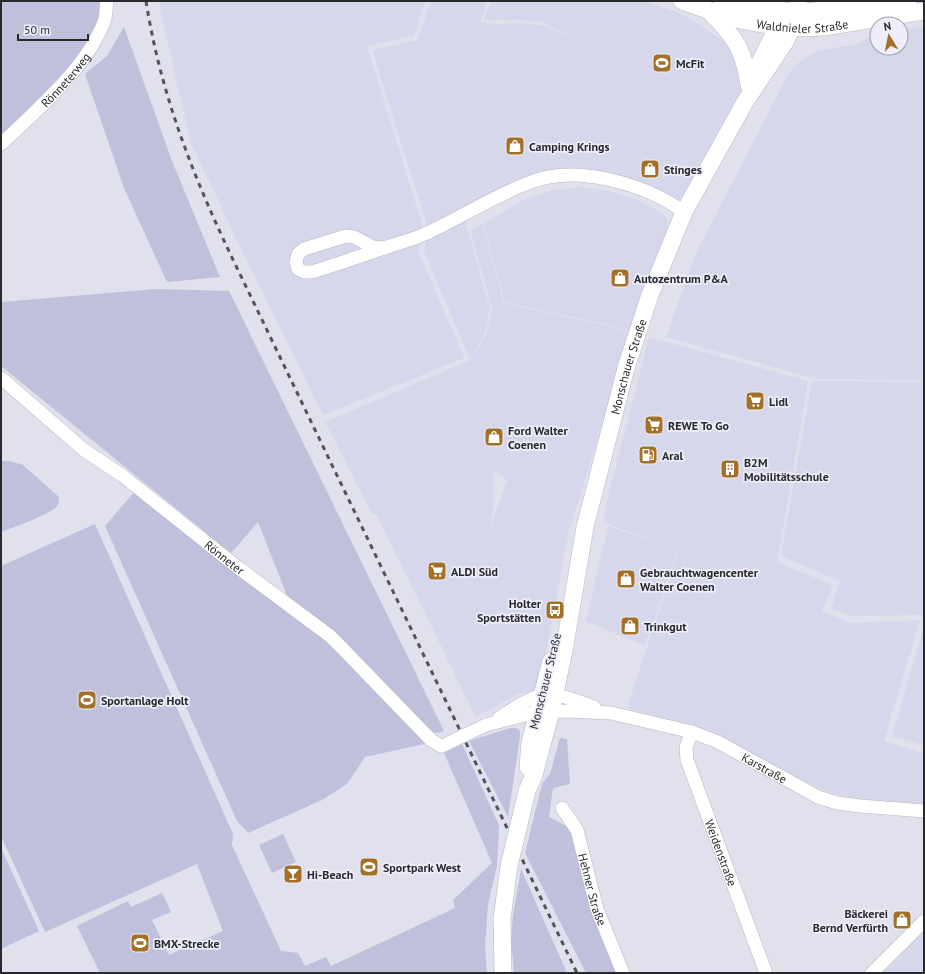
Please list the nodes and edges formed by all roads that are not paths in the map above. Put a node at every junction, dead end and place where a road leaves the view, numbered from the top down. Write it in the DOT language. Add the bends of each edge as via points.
graph roads {
  1 [pos="107,1"];
  2 [pos="682,1"];
  3 [pos="832,1"];
  4 [pos="908,1"];
  5 [pos="716,6"];
  6 [pos="850,8"];
  7 [pos="924,11"];
  8 [pos="790,13"];
  9 [pos="749,85"];
  10 [pos="745,102"];
  11 [pos="1,144"];
  12 [pos="684,212"];
  13 [pos="384,248"];
  14 [pos="1,378"];
  15 [pos="546,703"];
  16 [pos="692,732"];
  17 [pos="562,808"];
  18 [pos="924,811"];
  19 [pos="924,921"];
  20 [pos="503,973"];
  21 [pos="623,973"];
  22 [pos="766,973"];
  23 [pos="872,973"];
  1 -- 11 [label="street, Rönneterweg" via="105,18 95,40 79,64 46,101"];
  2 -- 5 [label="main road, Waldnieler Straße"];
  3 -- 6 [label="main road"];
  4 -- 6 [label="main road, Waldnieler Straße"];
  5 -- 8 [label="main road, Waldnieler Straße" via="729,3"];
  5 -- 9 [label="main road" via="725,27 738,44 747,68"];
  6 -- 8 [label="main road, Waldnieler Straße"];
  7 -- 8 [label="main road, Waldnieler Straße" via="824,27"];
  8 -- 9 [label="main road, Monschauer Straße"];
  8 -- 10 [label="main road, Monschauer Straße" via="782,47"];
  9 -- 10 [label="main road, Monschauer Straße"];
  10 -- 12 [label="main road, Monschauer Straße"];
  12 -- 13 [label="street" via="657,196 612,180 594,176 554,176 532,181 425,234"];
  12 -- 15 [label="main road, Monschauer Straße" via="650,295 626,368 585,527 576,552 554,649"];
  13 -- 13 [label="street" via="312,272 298,269 296,262 298,254 304,249 346,236 354,237 373,247"];
  14 -- 15 [label="street, Rönneter, bridge" via="84,450 123,476 330,636 431,740 443,745 486,725 524,702"];
  15 -- 16 [label="street, Karstraße" via="607,712"];
  15 -- 20 [label="main road, Monschauer Straße, bridge" via="534,775 527,791 509,866 502,919"];
  16 -- 18 [label="street, Karstraße" via="718,742 818,797 837,803"];
  16 -- 22 [label="street, Weidenstraße" via="686,747 687,760"];
  17 -- 21 [label="street, Hehner Straße" via="577,830 597,909"];
  19 -- 23 [label="street"];
}
